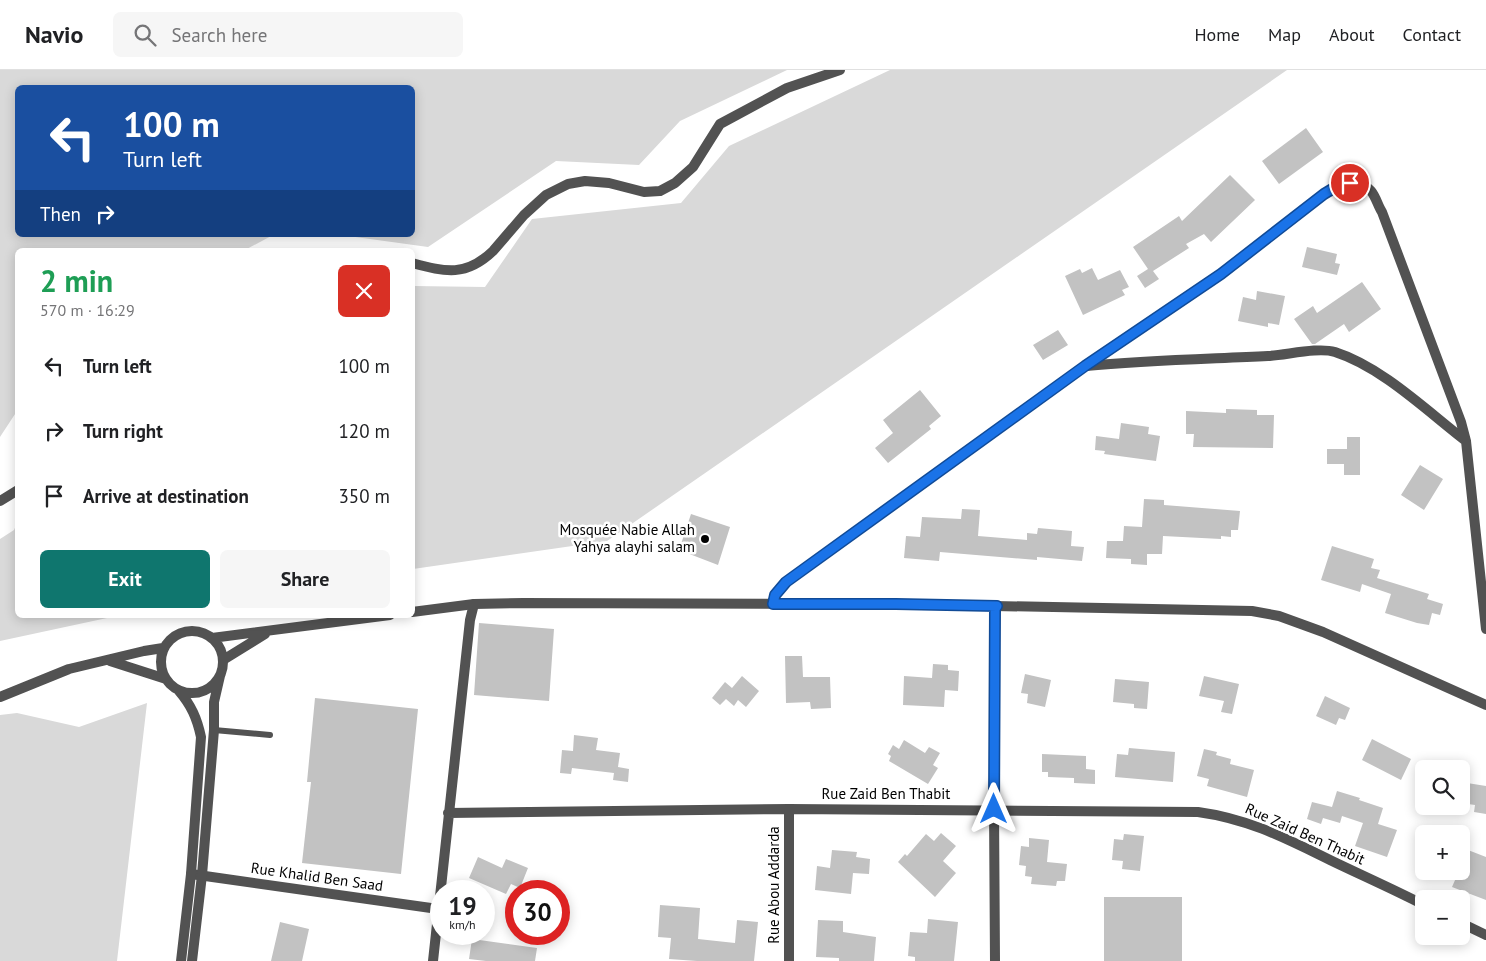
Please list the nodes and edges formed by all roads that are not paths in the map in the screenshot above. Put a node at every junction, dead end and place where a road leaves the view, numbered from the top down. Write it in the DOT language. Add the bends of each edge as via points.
graph roads {
  1 [pos="840,70"];
  2 [pos="415,264"];
  3 [pos="1085,366"];
  4 [pos="1466,441"];
  5 [pos="15,492"];
  6 [pos="0,501"];
  7 [pos="474,604"];
  8 [pos="773,604"];
  9 [pos="997,606"];
  10 [pos="415,612"];
  11 [pos="368,618"];
  12 [pos="1486,628"];
  13 [pos="268,632"];
  14 [pos="212,638"];
  15 [pos="163,648"];
  16 [pos="109,660"];
  17 [pos="223,660"];
  18 [pos="220,676"];
  19 [pos="166,679"];
  20 [pos="179,691"];
  21 [pos="0,697"];
  22 [pos="1486,705"];
  23 [pos="214,730"];
  24 [pos="270,735"];
  25 [pos="789,809"];
  26 [pos="994,809"];
  27 [pos="448,813"];
  28 [pos="196,875"];
  29 [pos="441,880"];
  30 [pos="1415,900"];
  31 [pos="430,908"];
  32 [pos="1470,927"];
  33 [pos="1486,935"];
  34 [pos="435,945"];
  35 [pos="181,961"];
  36 [pos="192,961"];
  37 [pos="433,961"];
  38 [pos="790,961"];
  39 [pos="995,961"];
  1 -- 2 [label="street" via="787,88 720,124 693,167 660,191 637,191 593,181 568,184 539,200 486,258 471,267 448,271"];
  3 -- 4 [label="street" via="1330,350 1375,371"];
  3 -- 4 [label="street" via="1221,274 1324,194 1339,185 1359,183 1370,190 1382,212"];
  3 -- 8 [label="street" via="786,582 775,595"];
  4 -- 12 [label="street"];
  5 -- 6 [label="street"];
  7 -- 8 [label="street"];
  7 -- 10 [label="street"];
  7 -- 27 [label="street"];
  8 -- 9 [label="street"];
  9 -- 22 [label="street" via="1272,614 1360,647"];
  9 -- 26 [label="street"];
  11 -- 13 [label="street"];
  13 -- 14 [label="street"];
  13 -- 17 [label="street"];
  14 -- 15 [label="street" via="198,631 188,631 174,636"];
  14 -- 17 [label="street" via="218,644"];
  15 -- 16 [label="street"];
  15 -- 19 [label="street" via="160,664"];
  16 -- 19 [label="street"];
  16 -- 21 [label="street" via="69,669"];
  17 -- 18 [label="street"];
  18 -- 20 [label="street" via="202,692"];
  18 -- 23 [label="street" via="214,702"];
  19 -- 20 [label="street"];
  20 -- 28 [label="street" via="191,706 202,737"];
  23 -- 24 [label="lane"];
  23 -- 28 [label="street"];
  25 -- 26 [label="street, Rue Zaid Ben Thabit"];
  25 -- 27 [label="street, Rue Zaid Ben Thabit"];
  25 -- 38 [label="street, Rue Abou Addarda"];
  26 -- 30 [label="street, Rue Zaid Ben Thabit" via="1198,812 1224,816 1285,838"];
  26 -- 39 [label="street"];
  27 -- 29 [label="street"];
  28 -- 31 [label="street, Rue Khalid Ben Saad"];
  28 -- 35 [label="street"];
  28 -- 36 [label="street"];
  32 -- 33 [label="street"];
  34 -- 37 [label="street"];
}
